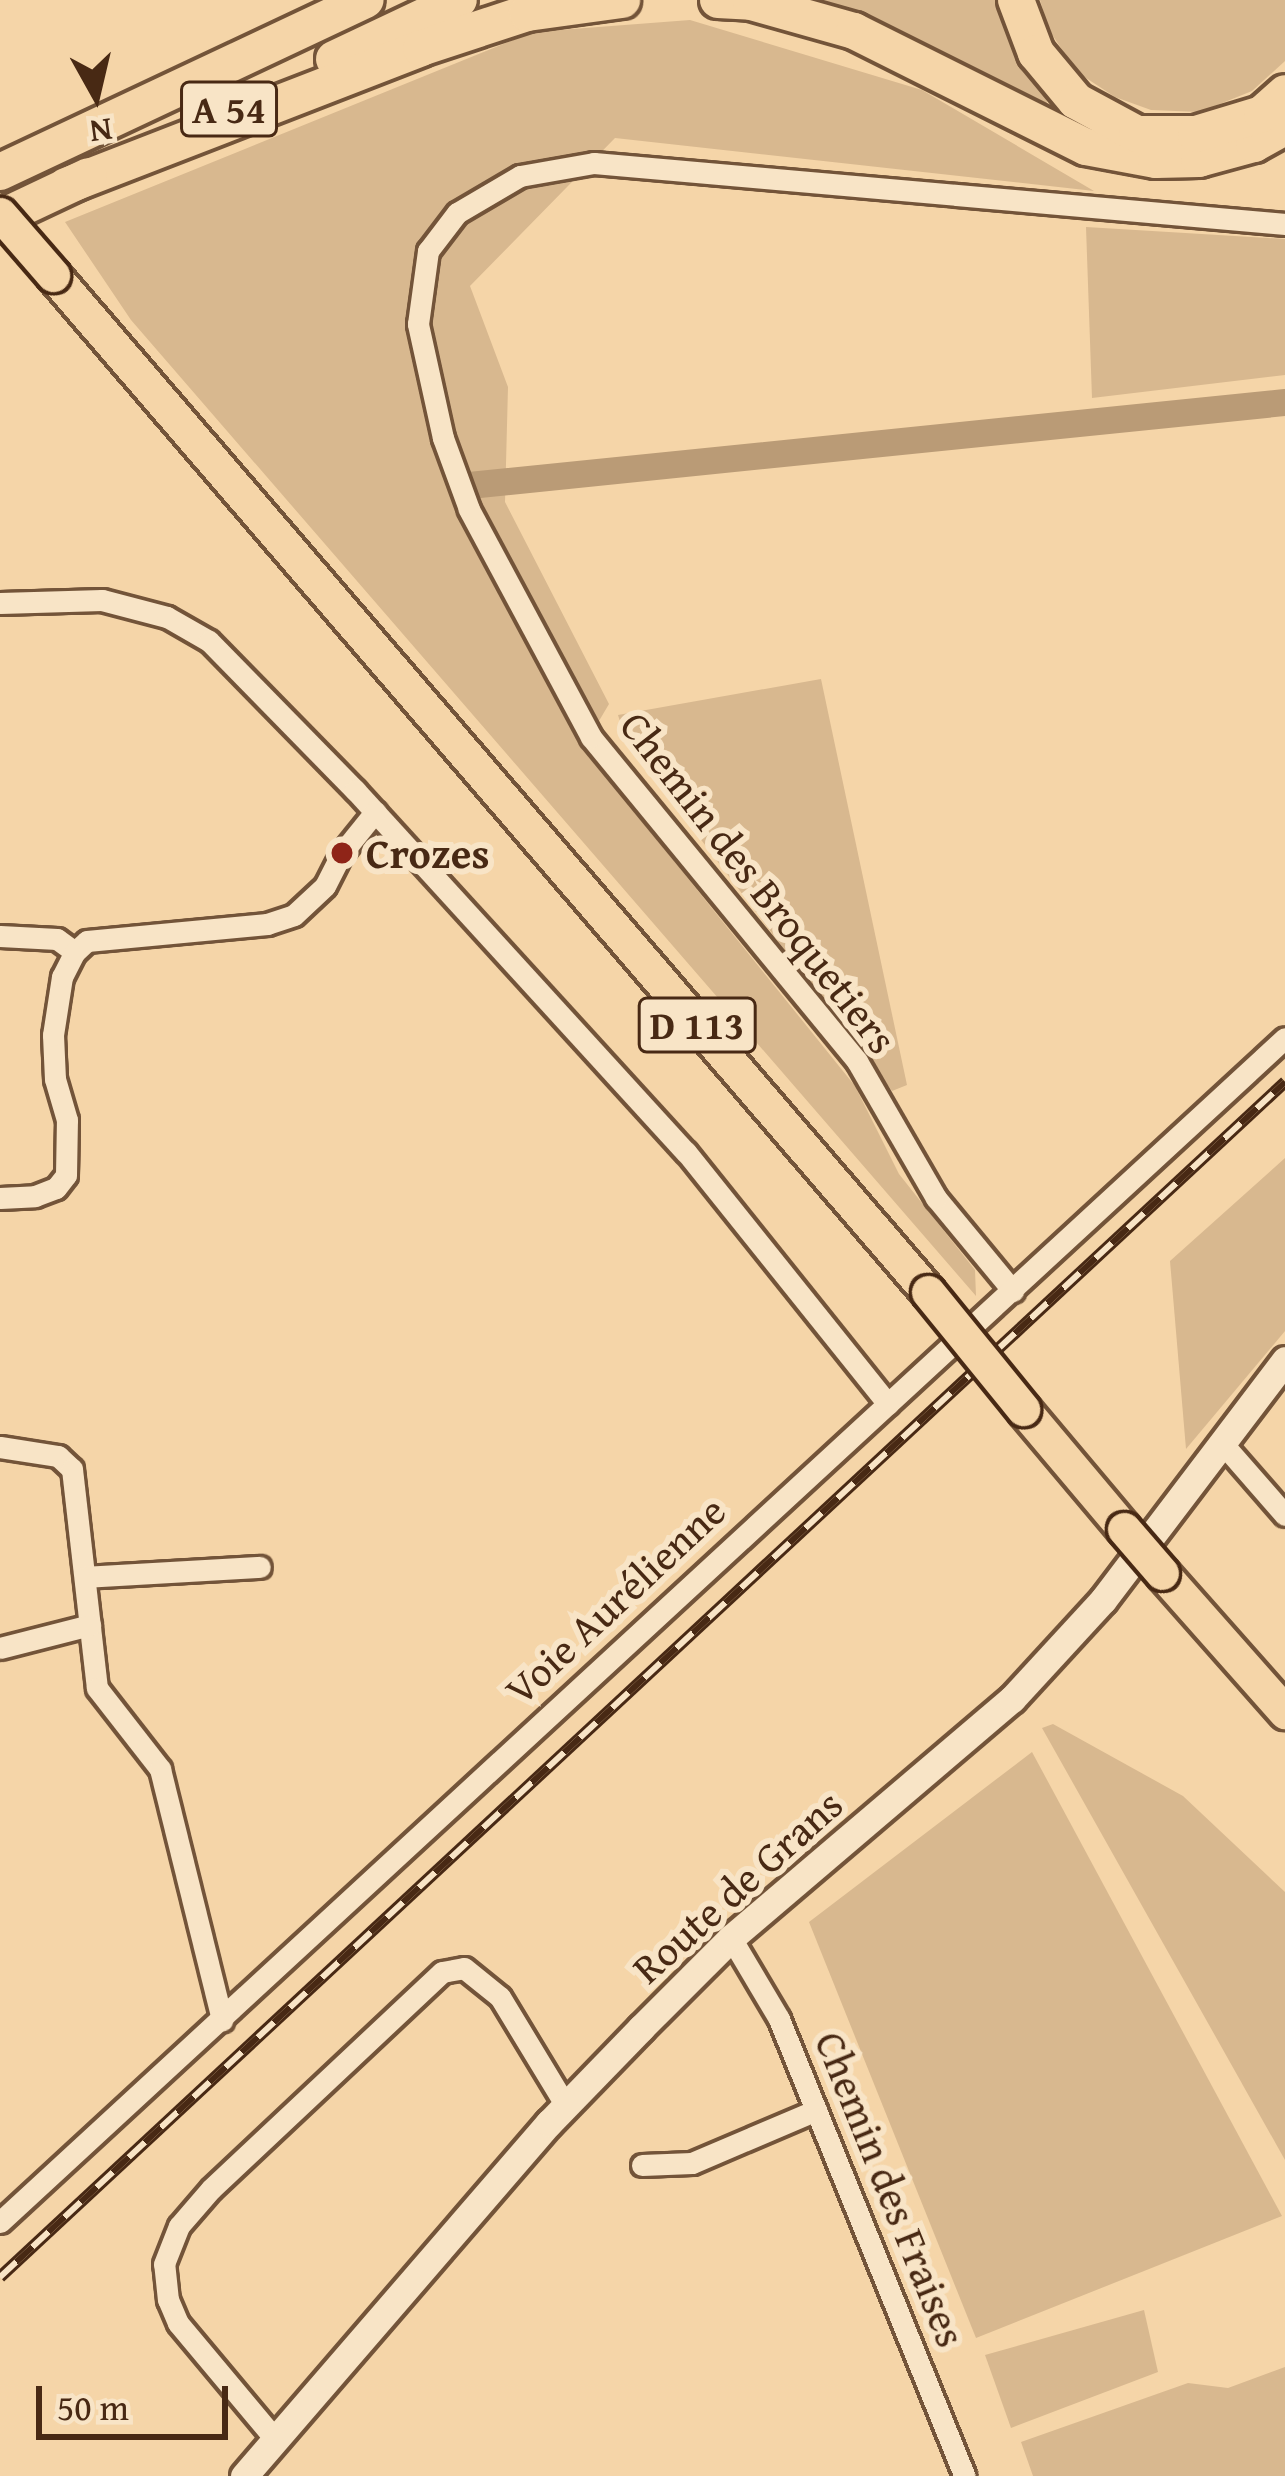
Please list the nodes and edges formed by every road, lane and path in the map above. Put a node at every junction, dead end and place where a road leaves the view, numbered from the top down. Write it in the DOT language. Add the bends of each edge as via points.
graph roads {
  1 [pos="334,0"];
  2 [pos="366,0"];
  3 [pos="459,0"];
  4 [pos="622,0"];
  5 [pos="718,0"];
  6 [pos="1016,0"];
  7 [pos="1285,93"];
  8 [pos="135,107"];
  9 [pos="1285,127"];
  10 [pos="0,172"];
  11 [pos="66,186"];
  12 [pos="0,216"];
  13 [pos="1285,224"];
  14 [pos="0,603"];
  15 [pos="375,812"];
  16 [pos="0,936"];
  17 [pos="76,952"];
  18 [pos="1285,1038"];
  19 [pos="0,1198"];
  20 [pos="1013,1291"];
  21 [pos="1285,1360"];
  22 [pos="888,1404"];
  23 [pos="1223,1444"];
  24 [pos="0,1447"];
  25 [pos="1285,1515"];
  26 [pos="260,1568"];
  27 [pos="85,1577"];
  28 [pos="90,1625"];
  29 [pos="0,1648"];
  30 [pos="1285,1712"];
  31 [pos="731,1938"];
  32 [pos="222,2020"];
  33 [pos="566,2106"];
  34 [pos="816,2110"];
  35 [pos="642,2164"];
  36 [pos="0,2222"];
  37 [pos="275,2440"];
  38 [pos="244,2476"];
  39 [pos="965,2476"];
  1 -- 8 [label="highway"];
  2 -- 8 [label="highway, A 54"];
  3 -- 11 [label="highway, A 54"];
  4 -- 11 [label="highway" via="527,13 464,34"];
  5 -- 9 [label="highway" via="854,31 1086,146 1198,159"];
  6 -- 7 [label="highway" via="1036,53 1076,101 1137,134 1196,134 1262,114"];
  8 -- 10 [label="highway, A 54"];
  11 -- 12 [label="highway, A 54"];
  12 -- 30 [label="main road, D 113, bridge"];
  13 -- 20 [label="street, Chemin des Broquetiers" via="594,163 520,176 457,213 428,251 418,323 443,438 469,509 590,737 857,1061 936,1198"];
  14 -- 15 [label="street" via="102,600 167,617 220,652"];
  15 -- 17 [label="street" via="325,886 294,915 87,941"];
  15 -- 22 [label="street" via="686,1152"];
  16 -- 17 [label="street" via="57,939"];
  17 -- 19 [label="street" via="62,977 53,1035 67,1120 66,1175 35,1196"];
  18 -- 20 [label="street, Voie Aurélienne"];
  20 -- 22 [label="street, Voie Aurélienne"];
  21 -- 23 [label="street, Route de Grans"];
  22 -- 32 [label="street, Voie Aurélienne"];
  23 -- 25 [label="street"];
  23 -- 31 [label="street, Route de Grans" via="1103,1600 1012,1699"];
  24 -- 27 [label="street" via="58,1456 72,1469"];
  26 -- 27 [label="street"];
  27 -- 28 [label="street"];
  28 -- 29 [label="street"];
  28 -- 32 [label="street" via="97,1688 160,1769"];
  31 -- 33 [label="street, Route de Grans"];
  31 -- 34 [label="street, Chemin des Fraises" via="779,2018"];
  32 -- 36 [label="street, Voie Aurélienne"];
  33 -- 37 [label="street, Route de Grans"];
  33 -- 37 [label="street" via="500,1997 464,1968 442,1972 178,2226 164,2264 178,2323"];
  34 -- 35 [label="street" via="692,2163"];
  34 -- 39 [label="street, Chemin des Fraises"];
  37 -- 38 [label="street, Route de Grans"];
}
